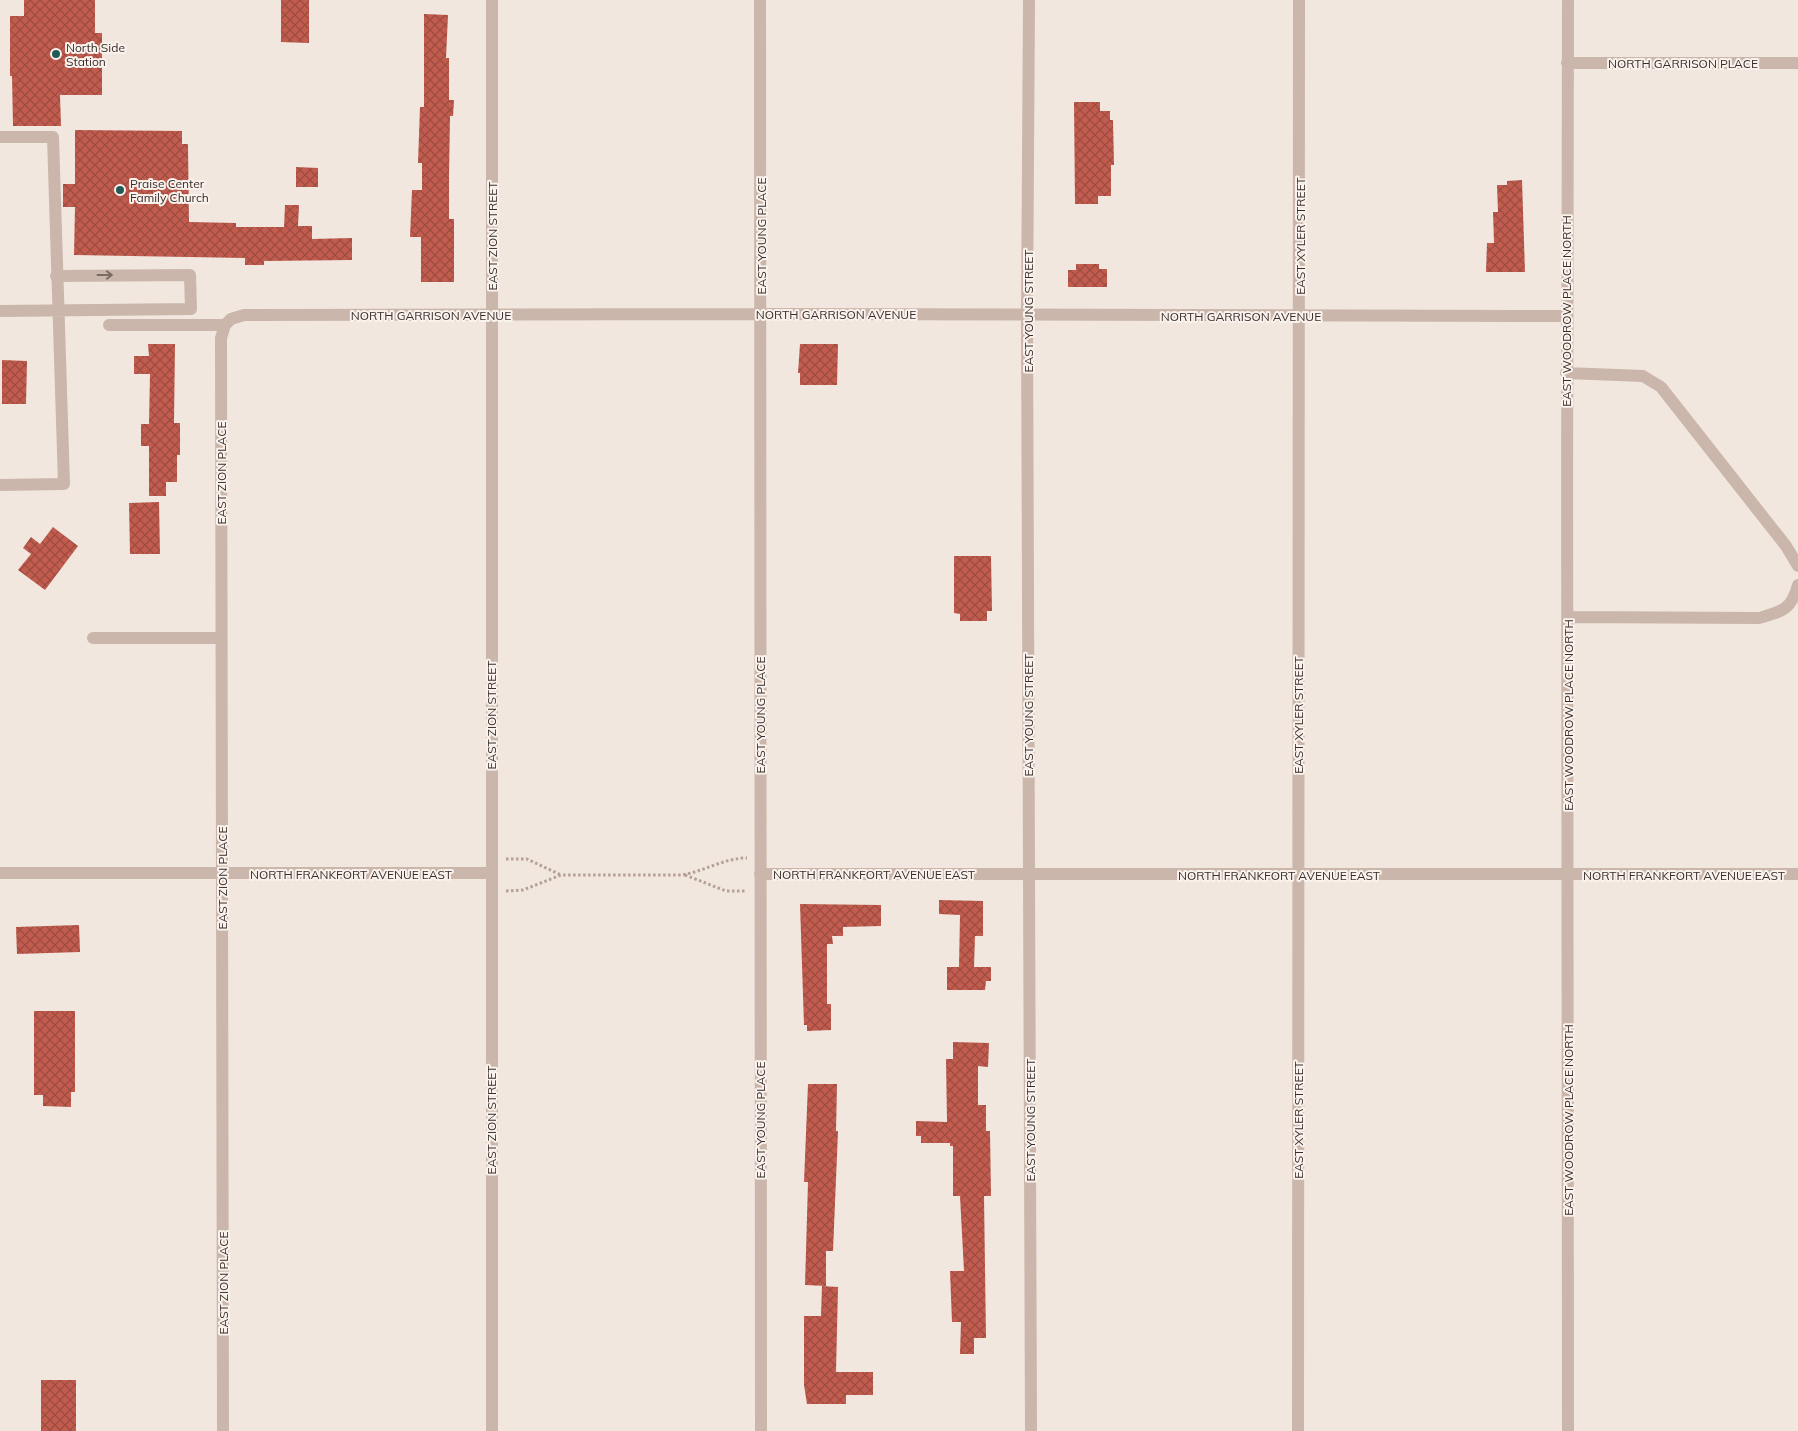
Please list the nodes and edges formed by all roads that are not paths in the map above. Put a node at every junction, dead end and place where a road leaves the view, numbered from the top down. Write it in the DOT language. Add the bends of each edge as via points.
graph roads {
  1 [pos="492,0"];
  2 [pos="760,0"];
  3 [pos="1029,0"];
  4 [pos="1299,0"];
  5 [pos="1568,0"];
  6 [pos="1567,63"];
  7 [pos="1798,63"];
  8 [pos="0,137"];
  9 [pos="56,276"];
  10 [pos="0,311"];
  11 [pos="57,311"];
  12 [pos="761,314"];
  13 [pos="1027,315"];
  14 [pos="491,316"];
  15 [pos="1300,316"];
  16 [pos="1565,316"];
  17 [pos="109,325"];
  18 [pos="225,325"];
  19 [pos="1566,372"];
  20 [pos="0,485"];
  21 [pos="1798,566"];
  22 [pos="1798,584"];
  23 [pos="1568,617"];
  24 [pos="94,638"];
  25 [pos="220,638"];
  26 [pos="0,872"];
  27 [pos="491,873"];
  28 [pos="222,874"];
  29 [pos="760,874"];
  30 [pos="1028,874"];
  31 [pos="1798,874"];
  32 [pos="1298,875"];
  33 [pos="1568,876"];
  34 [pos="223,1431"];
  35 [pos="492,1431"];
  36 [pos="761,1431"];
  37 [pos="1031,1431"];
  38 [pos="1298,1431"];
  39 [pos="1568,1431"];
  1 -- 14 [label="street, EAST ZION STREET"];
  2 -- 12 [label="street, EAST YOUNG PLACE"];
  3 -- 13 [label="street, EAST YOUNG STREET"];
  4 -- 15 [label="street, EAST XYLER STREET"];
  5 -- 6 [label="street, EAST WOODROW PLACE NORTH"];
  6 -- 7 [label="street, NORTH GARRISON PLACE"];
  6 -- 16 [label="street, EAST WOODROW PLACE NORTH"];
  8 -- 9 [label="street" via="52,137"];
  9 -- 11 [label="street"];
  9 -- 11 [label="street, one-way" via="190,275 190,309"];
  10 -- 11 [label="street"];
  11 -- 20 [label="street" via="64,484"];
  12 -- 13 [label="street, NORTH GARRISON AVENUE"];
  12 -- 14 [label="street, NORTH GARRISON AVENUE"];
  12 -- 29 [label="street, EAST YOUNG PLACE"];
  13 -- 15 [label="street, NORTH GARRISON AVENUE"];
  13 -- 30 [label="street, EAST YOUNG STREET"];
  14 -- 18 [label="street, NORTH GARRISON AVENUE" via="244,315"];
  14 -- 27 [label="street, EAST ZION STREET"];
  15 -- 16 [label="street, NORTH GARRISON AVENUE"];
  15 -- 32 [label="street, EAST XYLER STREET"];
  16 -- 19 [label="street, EAST WOODROW PLACE NORTH"];
  17 -- 18 [label="street, NORTH GARRISON AVENUE"];
  18 -- 25 [label="street, EAST ZION PLACE" via="221,338"];
  19 -- 21 [label="street" via="1643,376 1661,387 1786,546"];
  19 -- 23 [label="street, EAST WOODROW PLACE NORTH"];
  22 -- 23 [label="street" via="1786,610 1759,618"];
  23 -- 33 [label="street, EAST WOODROW PLACE NORTH"];
  24 -- 25 [label="street"];
  25 -- 28 [label="street, EAST ZION PLACE"];
  26 -- 28 [label="street, NORTH FRANKFORT AVENUE EAST"];
  27 -- 28 [label="street, NORTH FRANKFORT AVENUE EAST"];
  27 -- 35 [label="street, EAST ZION STREET"];
  28 -- 34 [label="street, EAST ZION PLACE"];
  29 -- 30 [label="street, NORTH FRANKFORT AVENUE EAST"];
  29 -- 36 [label="street, EAST YOUNG PLACE"];
  30 -- 32 [label="street, NORTH FRANKFORT AVENUE EAST"];
  30 -- 37 [label="street, EAST YOUNG STREET"];
  31 -- 33 [label="street, NORTH FRANKFORT AVENUE EAST"];
  32 -- 33 [label="street, NORTH FRANKFORT AVENUE EAST"];
  32 -- 38 [label="street, EAST XYLER STREET"];
  33 -- 39 [label="street, EAST WOODROW PLACE NORTH"];
}
